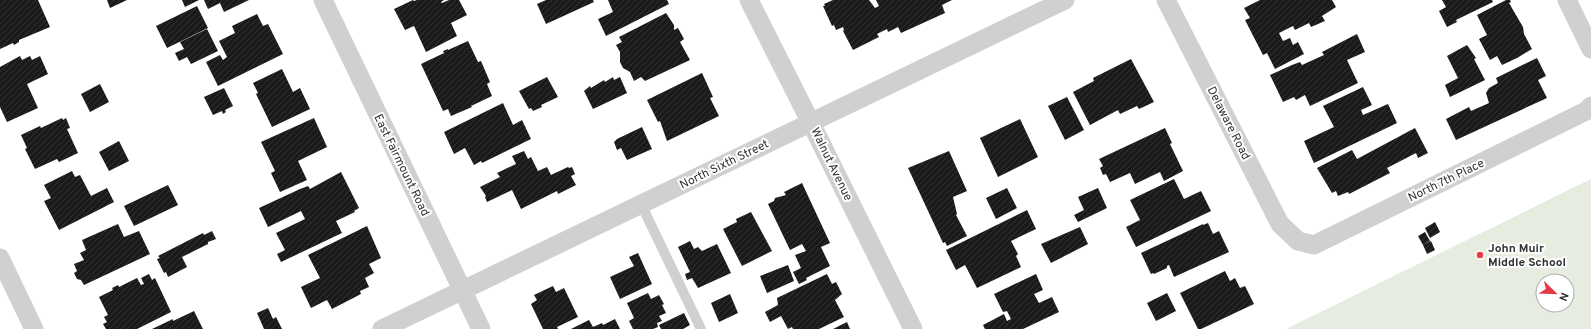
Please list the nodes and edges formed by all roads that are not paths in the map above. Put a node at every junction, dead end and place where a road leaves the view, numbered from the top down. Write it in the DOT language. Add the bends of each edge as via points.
graph roads {
  1 [pos="323,0"];
  2 [pos="749,0"];
  3 [pos="1065,0"];
  4 [pos="1166,0"];
  5 [pos="1567,0"];
  6 [pos="1591,49"];
  7 [pos="1591,106"];
  8 [pos="811,122"];
  9 [pos="641,204"];
  10 [pos="1298,241"];
  11 [pos="0,258"];
  12 [pos="463,290"];
  13 [pos="34,329"];
  14 [pos="382,329"];
  15 [pos="481,329"];
  16 [pos="701,329"];
  17 [pos="913,329"];
  1 -- 12 [label="street, East Fairmount Road"];
  2 -- 8 [label="street, Walnut Avenue"];
  3 -- 8 [label="street, North Sixth Street"];
  4 -- 10 [label="street, Delaware Road" via="1280,224"];
  5 -- 6 [label="street"];
  7 -- 10 [label="street, North 7th Place" via="1586,111 1314,245"];
  8 -- 9 [label="street, North Sixth Street"];
  8 -- 17 [label="street, Walnut Avenue"];
  9 -- 12 [label="street, North Sixth Street"];
  9 -- 16 [label="lane"];
  11 -- 13 [label="street"];
  12 -- 14 [label="street, North Sixth Street"];
  12 -- 15 [label="street, East Fairmount Road"];
}
